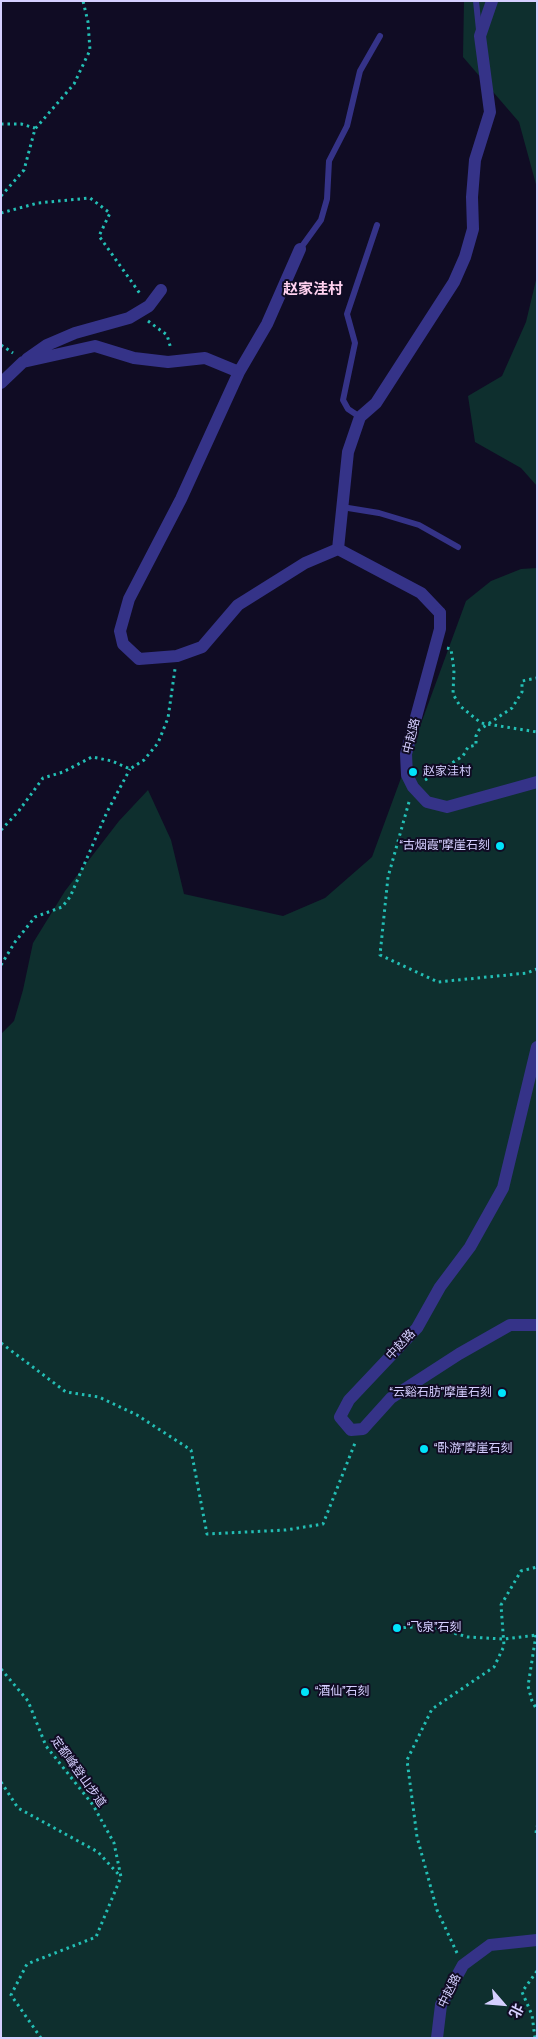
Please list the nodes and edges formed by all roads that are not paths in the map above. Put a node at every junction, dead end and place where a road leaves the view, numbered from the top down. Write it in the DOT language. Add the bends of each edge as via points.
graph roads {
  1 [pos="476,1"];
  2 [pos="492,1"];
  3 [pos="380,36"];
  4 [pos="480,36"];
  5 [pos="377,225"];
  6 [pos="300,249"];
  7 [pos="161,290"];
  8 [pos="23,362"];
  9 [pos="239,372"];
  10 [pos="1,383"];
  11 [pos="360,418"];
  12 [pos="342,507"];
  13 [pos="458,547"];
  14 [pos="338,549"];
  15 [pos="537,782"];
  16 [pos="537,1047"];
  17 [pos="537,1325"];
  18 [pos="537,1940"];
  19 [pos="437,2038"];
  1 -- 4 [label="lane"];
  2 -- 4 [label="street"];
  3 -- 6 [label="lane" via="360,70 347,126 329,162 327,199 320,220"];
  4 -- 11 [label="street" via="490,112 475,160 473,229 465,257 454,282 376,403"];
  5 -- 11 [label="lane" via="347,314 355,343 343,400 348,409"];
  6 -- 9 [label="street" via="267,324"];
  7 -- 8 [label="street" via="149,306 129,318 68,336 47,345"];
  8 -- 9 [label="street" via="95,346 134,358 175,362 205,358"];
  8 -- 10 [label="street"];
  9 -- 14 [label="street" via="181,499 129,599 120,631 123,644 139,659 177,656 202,647 238,605 305,563"];
  11 -- 12 [label="street" via="348,452"];
  12 -- 13 [label="lane" via="379,512 419,525"];
  12 -- 14 [label="street"];
  14 -- 15 [label="street, 中赵路" via="421,593 440,613 440,629 406,754 407,775 413,787 428,802 447,807"];
  16 -- 17 [label="street, 中赵路" via="503,1188 470,1247 440,1287 417,1328 349,1400 340,1417 351,1430 363,1429 391,1398 459,1354 510,1325"];
  18 -- 19 [label="street, 中赵路" via="490,1945 463,1965 440,2005"];
}
